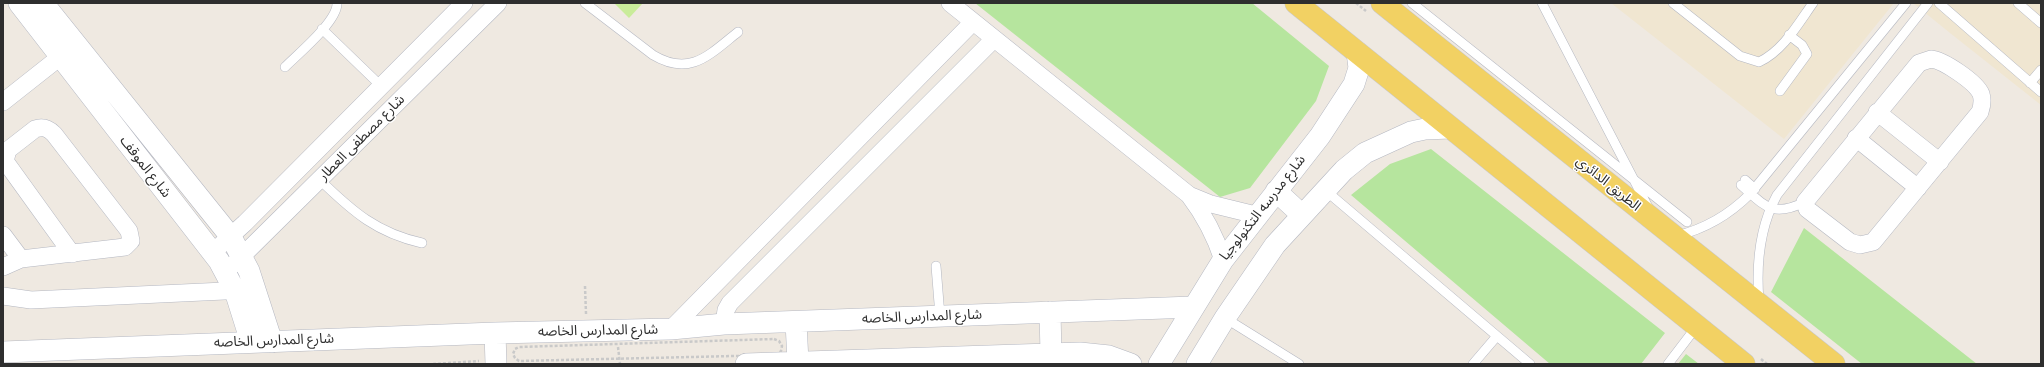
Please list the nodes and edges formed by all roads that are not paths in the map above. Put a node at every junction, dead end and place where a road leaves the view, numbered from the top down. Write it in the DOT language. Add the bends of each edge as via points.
graph roads {
  1 [pos="19,3"];
  2 [pos="43,3"];
  3 [pos="337,3"];
  4 [pos="464,3"];
  5 [pos="498,3"];
  6 [pos="584,3"];
  7 [pos="950,3"];
  8 [pos="1296,3"];
  9 [pos="1382,3"];
  10 [pos="1412,3"];
  11 [pos="1542,3"];
  12 [pos="1673,3"];
  13 [pos="1813,3"];
  14 [pos="1906,3"];
  15 [pos="1928,3"];
  16 [pos="1939,3"];
  17 [pos="2018,3"];
  18 [pos="973,22"];
  19 [pos="2041,23"];
  20 [pos="322,29"];
  21 [pos="437,30"];
  22 [pos="738,32"];
  23 [pos="1790,35"];
  24 [pos="994,39"];
  25 [pos="454,47"];
  26 [pos="1357,52"];
  27 [pos="60,57"];
  28 [pos="285,67"];
  29 [pos="2041,70"];
  30 [pos="2030,84"];
  31 [pos="381,86"];
  32 [pos="1780,91"];
  33 [pos="2041,92"];
  34 [pos="3,102"];
  35 [pos="1877,112"];
  36 [pos="1450,128"];
  37 [pos="1856,138"];
  38 [pos="1940,162"];
  39 [pos="320,180"];
  40 [pos="1634,180"];
  41 [pos="1743,183"];
  42 [pos="1918,188"];
  43 [pos="1325,190"];
  44 [pos="1752,191"];
  45 [pos="1276,192"];
  46 [pos="1189,195"];
  47 [pos="1805,202"];
  48 [pos="795,203"];
  49 [pos="1770,208"];
  50 [pos="1256,215"];
  51 [pos="1302,215"];
  52 [pos="813,221"];
  53 [pos="1656,223"];
  54 [pos="1680,229"];
  55 [pos="3,235"];
  56 [pos="231,237"];
  57 [pos="422,243"];
  58 [pos="212,253"];
  59 [pos="72,254"];
  60 [pos="243,257"];
  61 [pos="21,259"];
  62 [pos="1223,260"];
  63 [pos="936,266"];
  64 [pos="3,267"];
  65 [pos="225,272"];
  66 [pos="256,289"];
  67 [pos="235,291"];
  68 [pos="3,296"];
  69 [pos="1760,305"];
  70 [pos="1193,307"];
  71 [pos="1050,312"];
  72 [pos="940,316"];
  73 [pos="1225,318"];
  74 [pos="796,322"];
  75 [pos="724,324"];
  76 [pos="1697,326"];
  77 [pos="672,329"];
  78 [pos="495,333"];
  79 [pos="1497,336"];
  80 [pos="251,342"];
  81 [pos="272,342"];
  82 [pos="3,352"];
  83 [pos="1051,354"];
  84 [pos="798,362"];
  85 [pos="486,363"];
  86 [pos="746,364"];
  87 [pos="1131,364"];
  88 [pos="1159,364"];
  89 [pos="1197,364"];
  90 [pos="1299,364"];
  91 [pos="1473,364"];
  92 [pos="1530,364"];
  93 [pos="1668,364"];
  94 [pos="1744,364"];
  95 [pos="1834,364"];
  1 -- 27 [label="street, شارع الموقف"];
  2 -- 56 [label="street, شارع الموقف"];
  3 -- 20 [label="lane" via="337,8"];
  4 -- 21 [label="street, شارع مصطفى العطار"];
  5 -- 25 [label="street, شارع مصطفى العطار"];
  6 -- 22 [label="lane" via="652,56 678,65 691,64 703,59"];
  7 -- 18 [label="street"];
  8 -- 26 [label="main road"];
  9 -- 53 [label="main road, الطريق الدائري"];
  10 -- 40 [label="lane"];
  11 -- 40 [label="lane"];
  12 -- 23 [label="lane" via="1731,50 1750,61 1759,62 1770,56"];
  13 -- 23 [label="lane"];
  14 -- 44 [label="lane"];
  15 -- 49 [label="lane" via="1777,195"];
  16 -- 30 [label="lane"];
  17 -- 19 [label="lane"];
  18 -- 24 [label="street"];
  18 -- 48 [label="street"];
  20 -- 28 [label="lane"];
  20 -- 31 [label="lane"];
  21 -- 25 [label="street"];
  21 -- 31 [label="street, شارع مصطفى العطار"];
  23 -- 32 [label="lane" via="1802,45 1807,54"];
  24 -- 46 [label="street"];
  24 -- 52 [label="street"];
  25 -- 39 [label="street, شارع مصطفى العطار"];
  26 -- 36 [label="main road"];
  26 -- 45 [label="street, شارع مدرسه التكنولوجيا" via="1359,68 1354,84 1320,136"];
  27 -- 34 [label="street"];
  27 -- 58 [label="street, شارع الموقف"];
  29 -- 30 [label="lane"];
  30 -- 33 [label="lane"];
  31 -- 56 [label="street, شارع مصطفى العطار"];
  35 -- 37 [label="street"];
  35 -- 38 [label="street"];
  35 -- 38 [label="street" via="1919,63 1925,60 1944,62 1977,88 1983,103 1980,112"];
  36 -- 43 [label="street" via="1412,132 1365,153"];
  36 -- 76 [label="main road"];
  37 -- 42 [label="street"];
  37 -- 47 [label="street"];
  38 -- 42 [label="street"];
  39 -- 57 [label="lane" via="380,230"];
  39 -- 60 [label="street, شارع مصطفى العطار"];
  40 -- 53 [label="lane"];
  40 -- 54 [label="lane"];
  41 -- 44 [label="lane"];
  42 -- 47 [label="street" via="1873,242 1860,245 1850,242 1807,209"];
  43 -- 51 [label="street"];
  43 -- 79 [label="lane"];
  44 -- 49 [label="lane" via="1759,202"];
  44 -- 54 [label="lane" via="1740,204 1715,221 1688,233"];
  45 -- 50 [label="street, شارع مدرسه التكنولوجيا"];
  45 -- 51 [label="street"];
  46 -- 50 [label="street" via="1211,204"];
  46 -- 62 [label="street" via="1204,215"];
  47 -- 49 [label="lane" via="1784,210"];
  48 -- 52 [label="street"];
  48 -- 77 [label="street"];
  49 -- 69 [label="lane" via="1760,246"];
  50 -- 62 [label="street, شارع مدرسه التكنولوجيا"];
  51 -- 73 [label="street" via="1275,245"];
  52 -- 75 [label="street" via="730,303"];
  53 -- 54 [label="main road, الطريق الدائري"];
  54 -- 69 [label="main road, الطريق الدائري"];
  55 -- 61 [label="street"];
  56 -- 58 [label="street, شارع مصطفى العطار"];
  56 -- 60 [label="street, شارع الموقف"];
  58 -- 65 [label="street, شارع الموقف"];
  59 -- 59 [label="street" via="125,247 130,244 131,234 54,134 40,127 8,150 5,161"];
  59 -- 61 [label="street"];
  60 -- 65 [label="street, شارع مصطفى العطار"];
  60 -- 66 [label="street, شارع الموقف"];
  61 -- 64 [label="street"];
  62 -- 70 [label="street, شارع مدرسه التكنولوجيا"];
  63 -- 72 [label="lane"];
  65 -- 67 [label="street, شارع الموقف"];
  66 -- 67 [label="street"];
  66 -- 81 [label="street, شارع الموقف"];
  67 -- 68 [label="street" via="31,300"];
  67 -- 80 [label="street, شارع الموقف"];
  69 -- 95 [label="main road, الطريق الدائري"];
  70 -- 71 [label="street, شارع المدارس الخاصه"];
  70 -- 88 [label="street, شارع مدرسه التكنولوجيا"];
  71 -- 72 [label="street, شارع المدارس الخاصه"];
  71 -- 83 [label="street"];
  72 -- 74 [label="street, شارع المدارس الخاصه"];
  73 -- 89 [label="street"];
  73 -- 90 [label="lane"];
  74 -- 75 [label="street, شارع المدارس الخاصه"];
  74 -- 84 [label="street"];
  75 -- 77 [label="street, شارع المدارس الخاصه"];
  76 -- 93 [label="lane"];
  76 -- 94 [label="main road"];
  77 -- 78 [label="street, شارع المدارس الخاصه"];
  78 -- 81 [label="street, شارع المدارس الخاصه"];
  78 -- 85 [label="street"];
  79 -- 91 [label="lane"];
  79 -- 92 [label="lane"];
  80 -- 81 [label="street, شارع المدارس الخاصه"];
  80 -- 82 [label="street, شارع المدارس الخاصه"];
  83 -- 84 [label="street"];
  83 -- 87 [label="street" via="1095,354"];
  84 -- 86 [label="street"];
}
